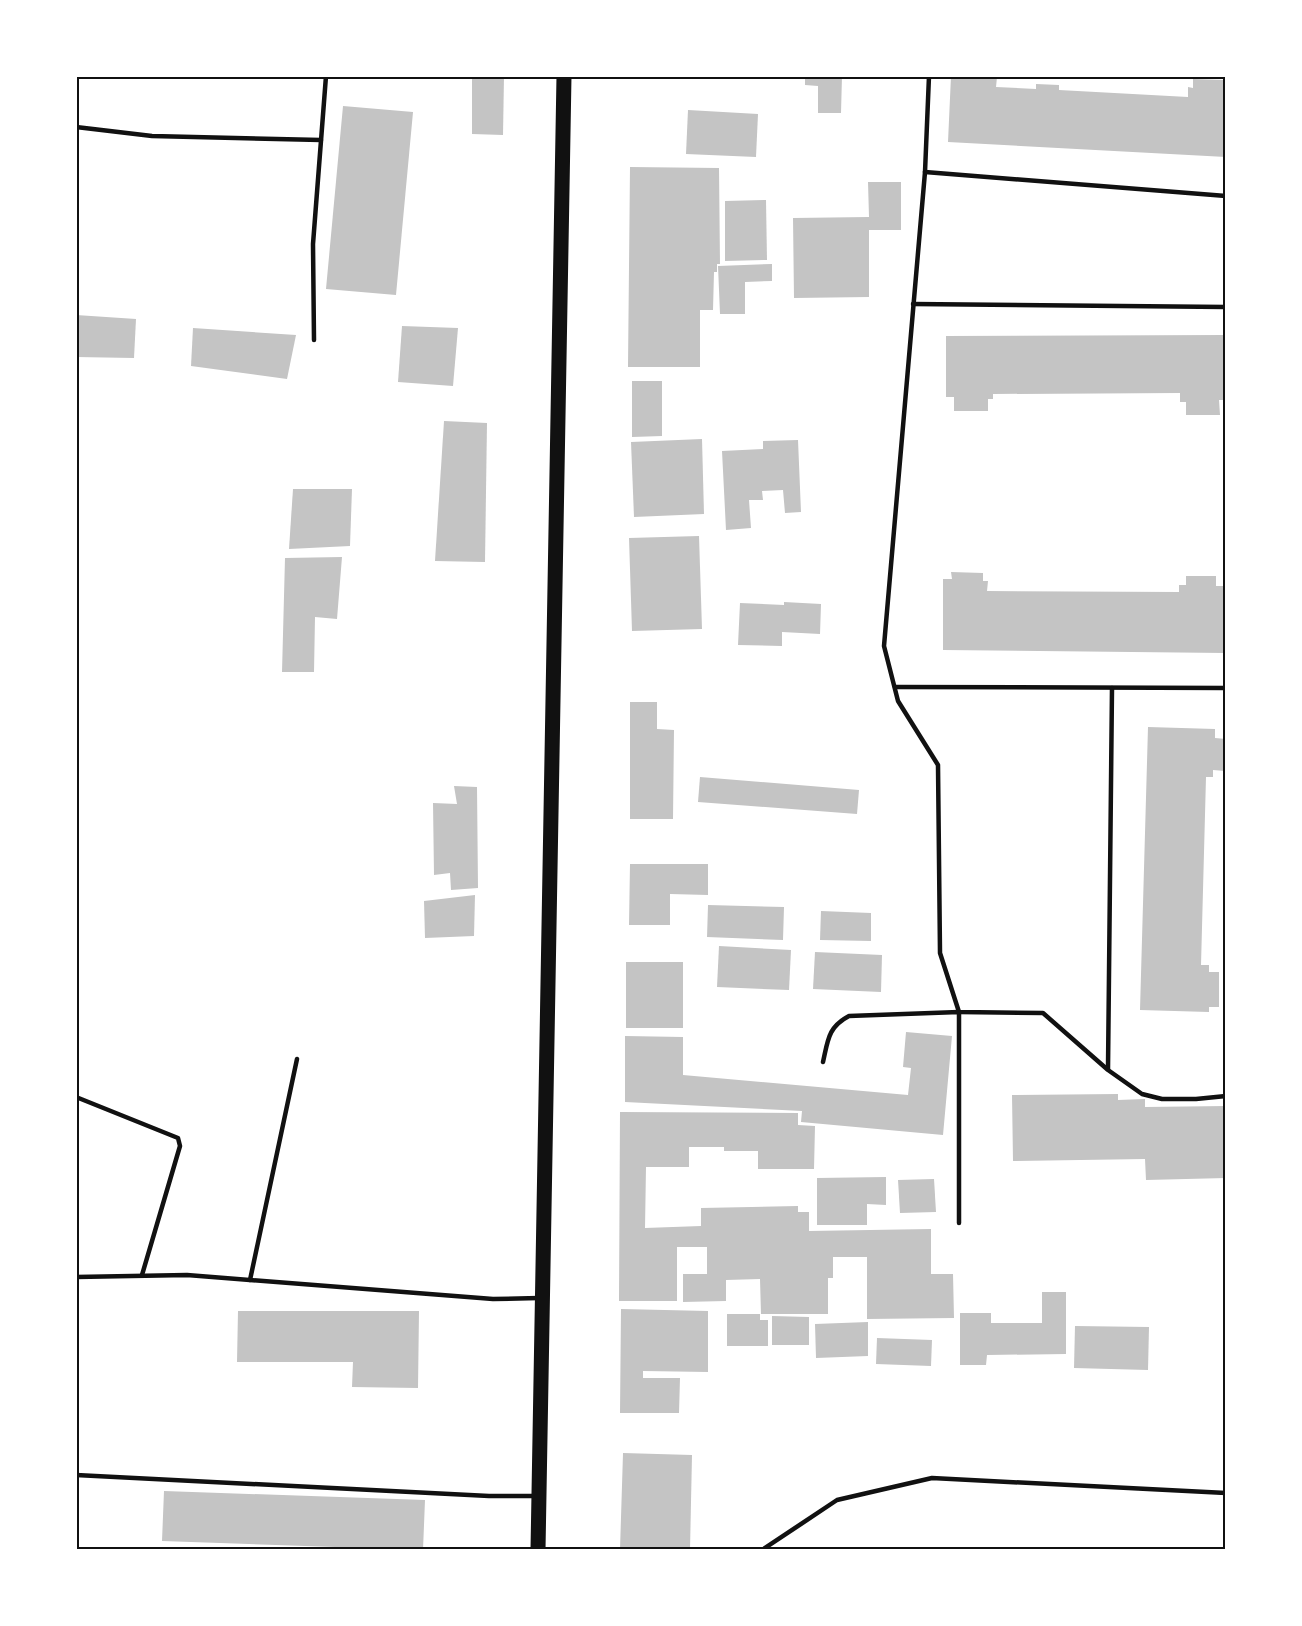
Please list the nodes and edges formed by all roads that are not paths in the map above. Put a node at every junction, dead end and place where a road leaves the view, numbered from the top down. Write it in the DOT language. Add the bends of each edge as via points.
graph roads {
  1 [pos="326,76"];
  2 [pos="564,76"];
  3 [pos="929,76"];
  4 [pos="76,127"];
  5 [pos="321,140"];
  6 [pos="925,172"];
  7 [pos="1226,196"];
  8 [pos="913,304"];
  9 [pos="1226,307"];
  10 [pos="314,340"];
  11 [pos="895,687"];
  12 [pos="1112,688"];
  13 [pos="1226,688"];
  14 [pos="959,1012"];
  15 [pos="297,1059"];
  16 [pos="824,1062"];
  17 [pos="1108,1070"];
  18 [pos="1226,1096"];
  19 [pos="76,1097"];
  20 [pos="959,1224"];
  21 [pos="142,1275"];
  22 [pos="76,1276"];
  23 [pos="250,1280"];
  24 [pos="542,1298"];
  25 [pos="76,1475"];
  26 [pos="1226,1493"];
  27 [pos="540,1496"];
  28 [pos="538,1550"];
  29 [pos="762,1550"];
  1 -- 5 [label="lane"];
  2 -- 24 [label="main road"];
  3 -- 6 [label="lane"];
  4 -- 5 [label="lane" via="152,136"];
  5 -- 10 [label="lane" via="313,244"];
  6 -- 7 [label="lane"];
  6 -- 8 [label="lane"];
  8 -- 9 [label="lane"];
  8 -- 11 [label="lane" via="884,646"];
  11 -- 12 [label="lane"];
  11 -- 14 [label="lane" via="898,701 938,765 940,953"];
  12 -- 13 [label="lane"];
  12 -- 17 [label="lane"];
  14 -- 16 [label="lane" via="849,1016 830,1032"];
  14 -- 17 [label="lane" via="1043,1013"];
  14 -- 20 [label="lane"];
  15 -- 23 [label="lane"];
  17 -- 18 [label="lane" via="1142,1094 1162,1099"];
  19 -- 21 [label="lane" via="178,1138 180,1146"];
  21 -- 22 [label="lane"];
  21 -- 23 [label="lane"];
  23 -- 24 [label="lane" via="493,1299"];
  24 -- 27 [label="main road"];
  25 -- 27 [label="lane"];
  26 -- 29 [label="lane" via="932,1478 837,1500"];
  27 -- 28 [label="main road"];
}
